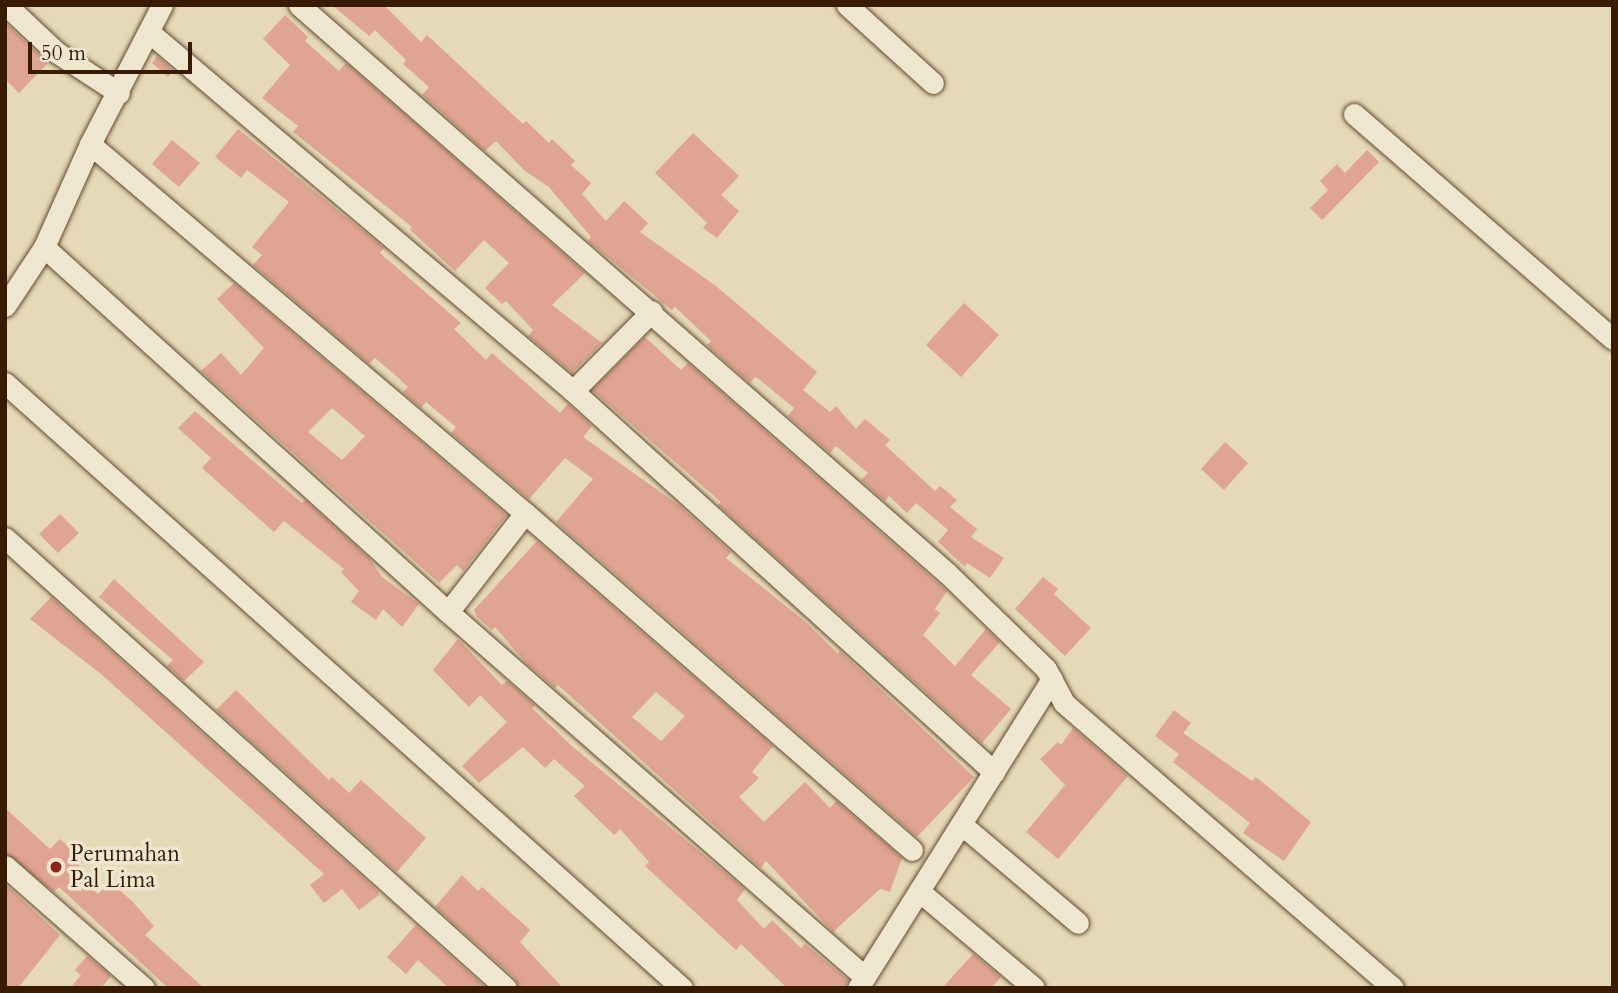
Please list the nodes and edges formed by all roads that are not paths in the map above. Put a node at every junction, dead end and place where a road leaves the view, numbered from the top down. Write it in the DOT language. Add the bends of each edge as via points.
graph roads {
  1 [pos="6,5"];
  2 [pos="162,5"];
  3 [pos="299,5"];
  4 [pos="846,5"];
  5 [pos="149,32"];
  6 [pos="933,83"];
  7 [pos="119,93"];
  8 [pos="1354,114"];
  9 [pos="90,144"];
  10 [pos="44,247"];
  11 [pos="5,306"];
  12 [pos="652,312"];
  13 [pos="1613,339"];
  14 [pos="5,383"];
  15 [pos="573,391"];
  16 [pos="525,513"];
  17 [pos="5,538"];
  18 [pos="448,612"];
  19 [pos="1052,679"];
  20 [pos="994,772"];
  21 [pos="961,824"];
  22 [pos="912,850"];
  23 [pos="5,866"];
  24 [pos="919,891"];
  25 [pos="1078,923"];
  26 [pos="861,982"];
  27 [pos="144,988"];
  28 [pos="506,988"];
  29 [pos="682,988"];
  30 [pos="1034,988"];
  31 [pos="1394,988"];
  1 -- 7 [label="street" via="56,52"];
  2 -- 5 [label="street"];
  3 -- 12 [label="street"];
  4 -- 6 [label="street"];
  5 -- 7 [label="street"];
  5 -- 15 [label="street"];
  7 -- 9 [label="street"];
  8 -- 13 [label="street"];
  9 -- 10 [label="street"];
  9 -- 16 [label="street"];
  10 -- 11 [label="street"];
  10 -- 18 [label="street"];
  12 -- 15 [label="street"];
  12 -- 19 [label="street" via="947,573"];
  14 -- 29 [label="street"];
  15 -- 20 [label="street"];
  16 -- 18 [label="street"];
  16 -- 22 [label="street"];
  17 -- 28 [label="street"];
  18 -- 26 [label="street"];
  19 -- 20 [label="street"];
  19 -- 31 [label="street" via="1064,703"];
  20 -- 21 [label="street"];
  21 -- 24 [label="street"];
  21 -- 25 [label="street"];
  23 -- 27 [label="street"];
  24 -- 26 [label="street"];
  24 -- 30 [label="street"];
}
